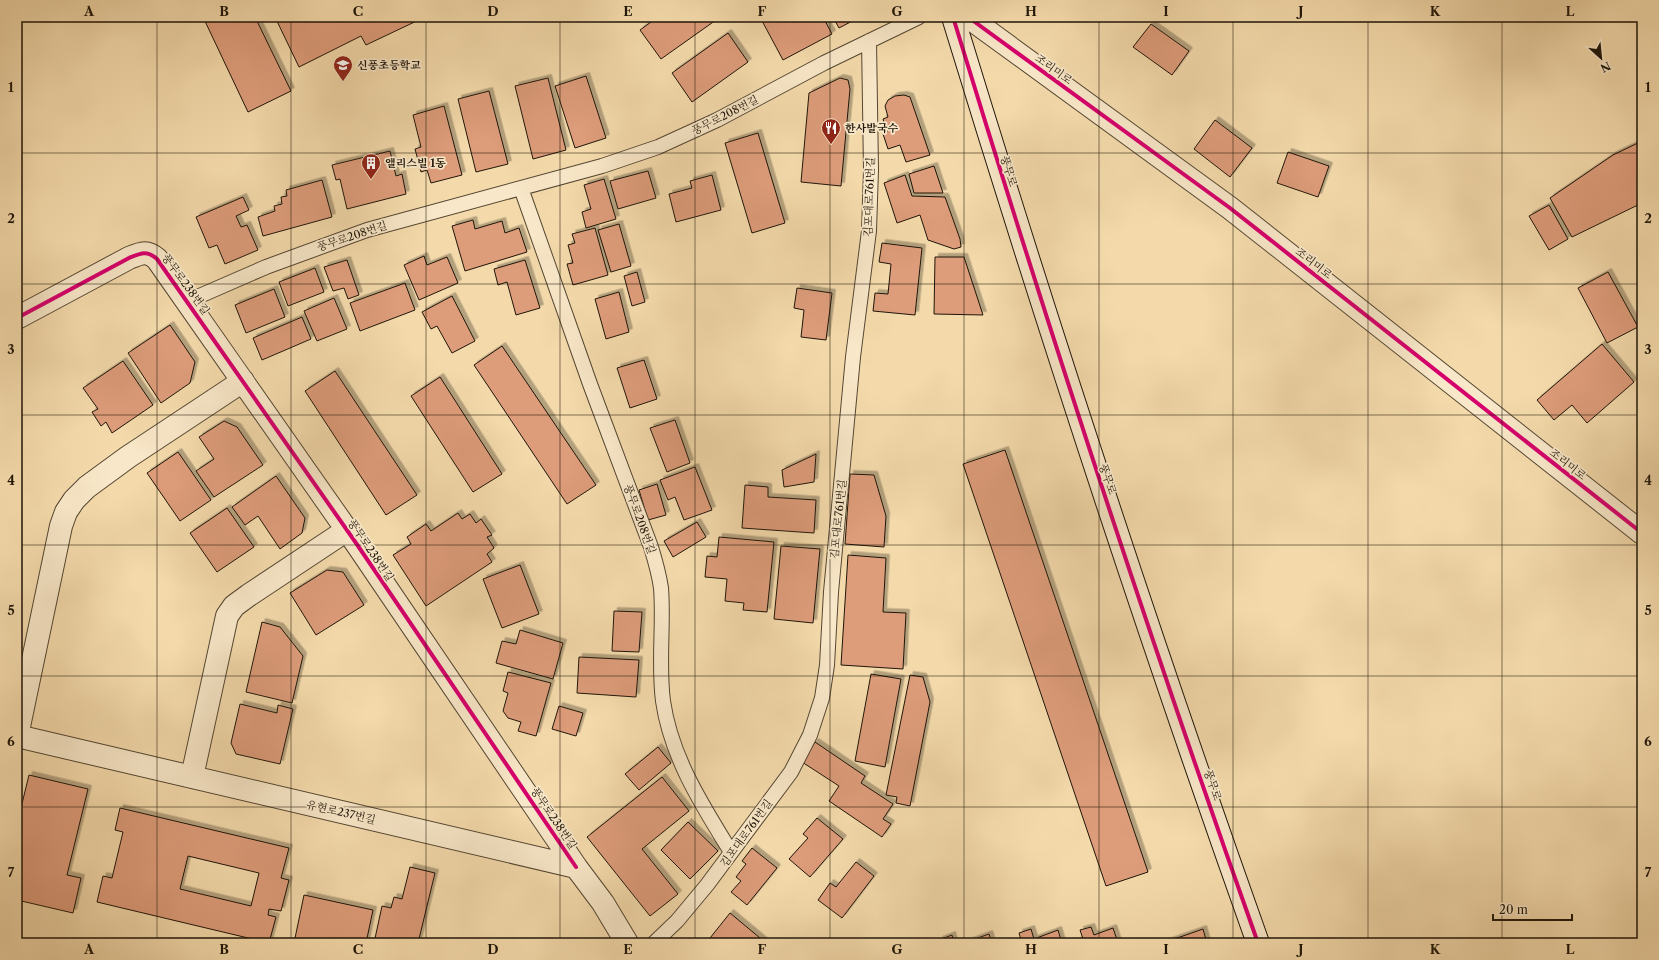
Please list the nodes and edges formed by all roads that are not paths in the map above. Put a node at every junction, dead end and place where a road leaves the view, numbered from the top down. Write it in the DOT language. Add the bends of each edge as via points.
graph roads {
  1 [pos="919,17"];
  2 [pos="953,17"];
  3 [pos="968,17"];
  4 [pos="870,41"];
  5 [pos="521,188"];
  6 [pos="188,301"];
  7 [pos="17,318"];
  8 [pos="244,381"];
  9 [pos="347,530"];
  10 [pos="1642,533"];
  11 [pos="17,736"];
  12 [pos="192,777"];
  13 [pos="731,852"];
  14 [pos="576,867"];
  15 [pos="627,943"];
  16 [pos="654,943"];
  17 [pos="1258,943"];
  1 -- 4 [label="lane, 풍무로208번길"];
  2 -- 17 [label="street, 풍무로" via="1093,463"];
  3 -- 10 [label="street, 조리미로" via="1230,208"];
  4 -- 5 [label="lane, 풍무로208번길" via="683,137 631,157"];
  4 -- 13 [label="lane, 김포대로761번길" via="869,231 853,357 822,698 810,735 791,772"];
  5 -- 6 [label="lane, 풍무로208번길" via="339,239"];
  5 -- 13 [label="lane, 풍무로208번길" via="658,569 662,609 663,700 674,746 704,808"];
  6 -- 7 [label="street, 풍무로238번길" via="157,259 151,253 143,252"];
  6 -- 8 [label="street, 풍무로238번길"];
  8 -- 9 [label="street, 풍무로238번길"];
  8 -- 11 [label="street" via="88,486 66,512"];
  9 -- 12 [label="street" via="234,606 227,616"];
  9 -- 14 [label="street, 풍무로238번길"];
  11 -- 12 [label="street, 유현로237번길"];
  12 -- 14 [label="street, 유현로237번길"];
  13 -- 16 [label="lane, 김포대로761번길" via="678,921"];
  14 -- 15 [label="street" via="603,903"];
}
